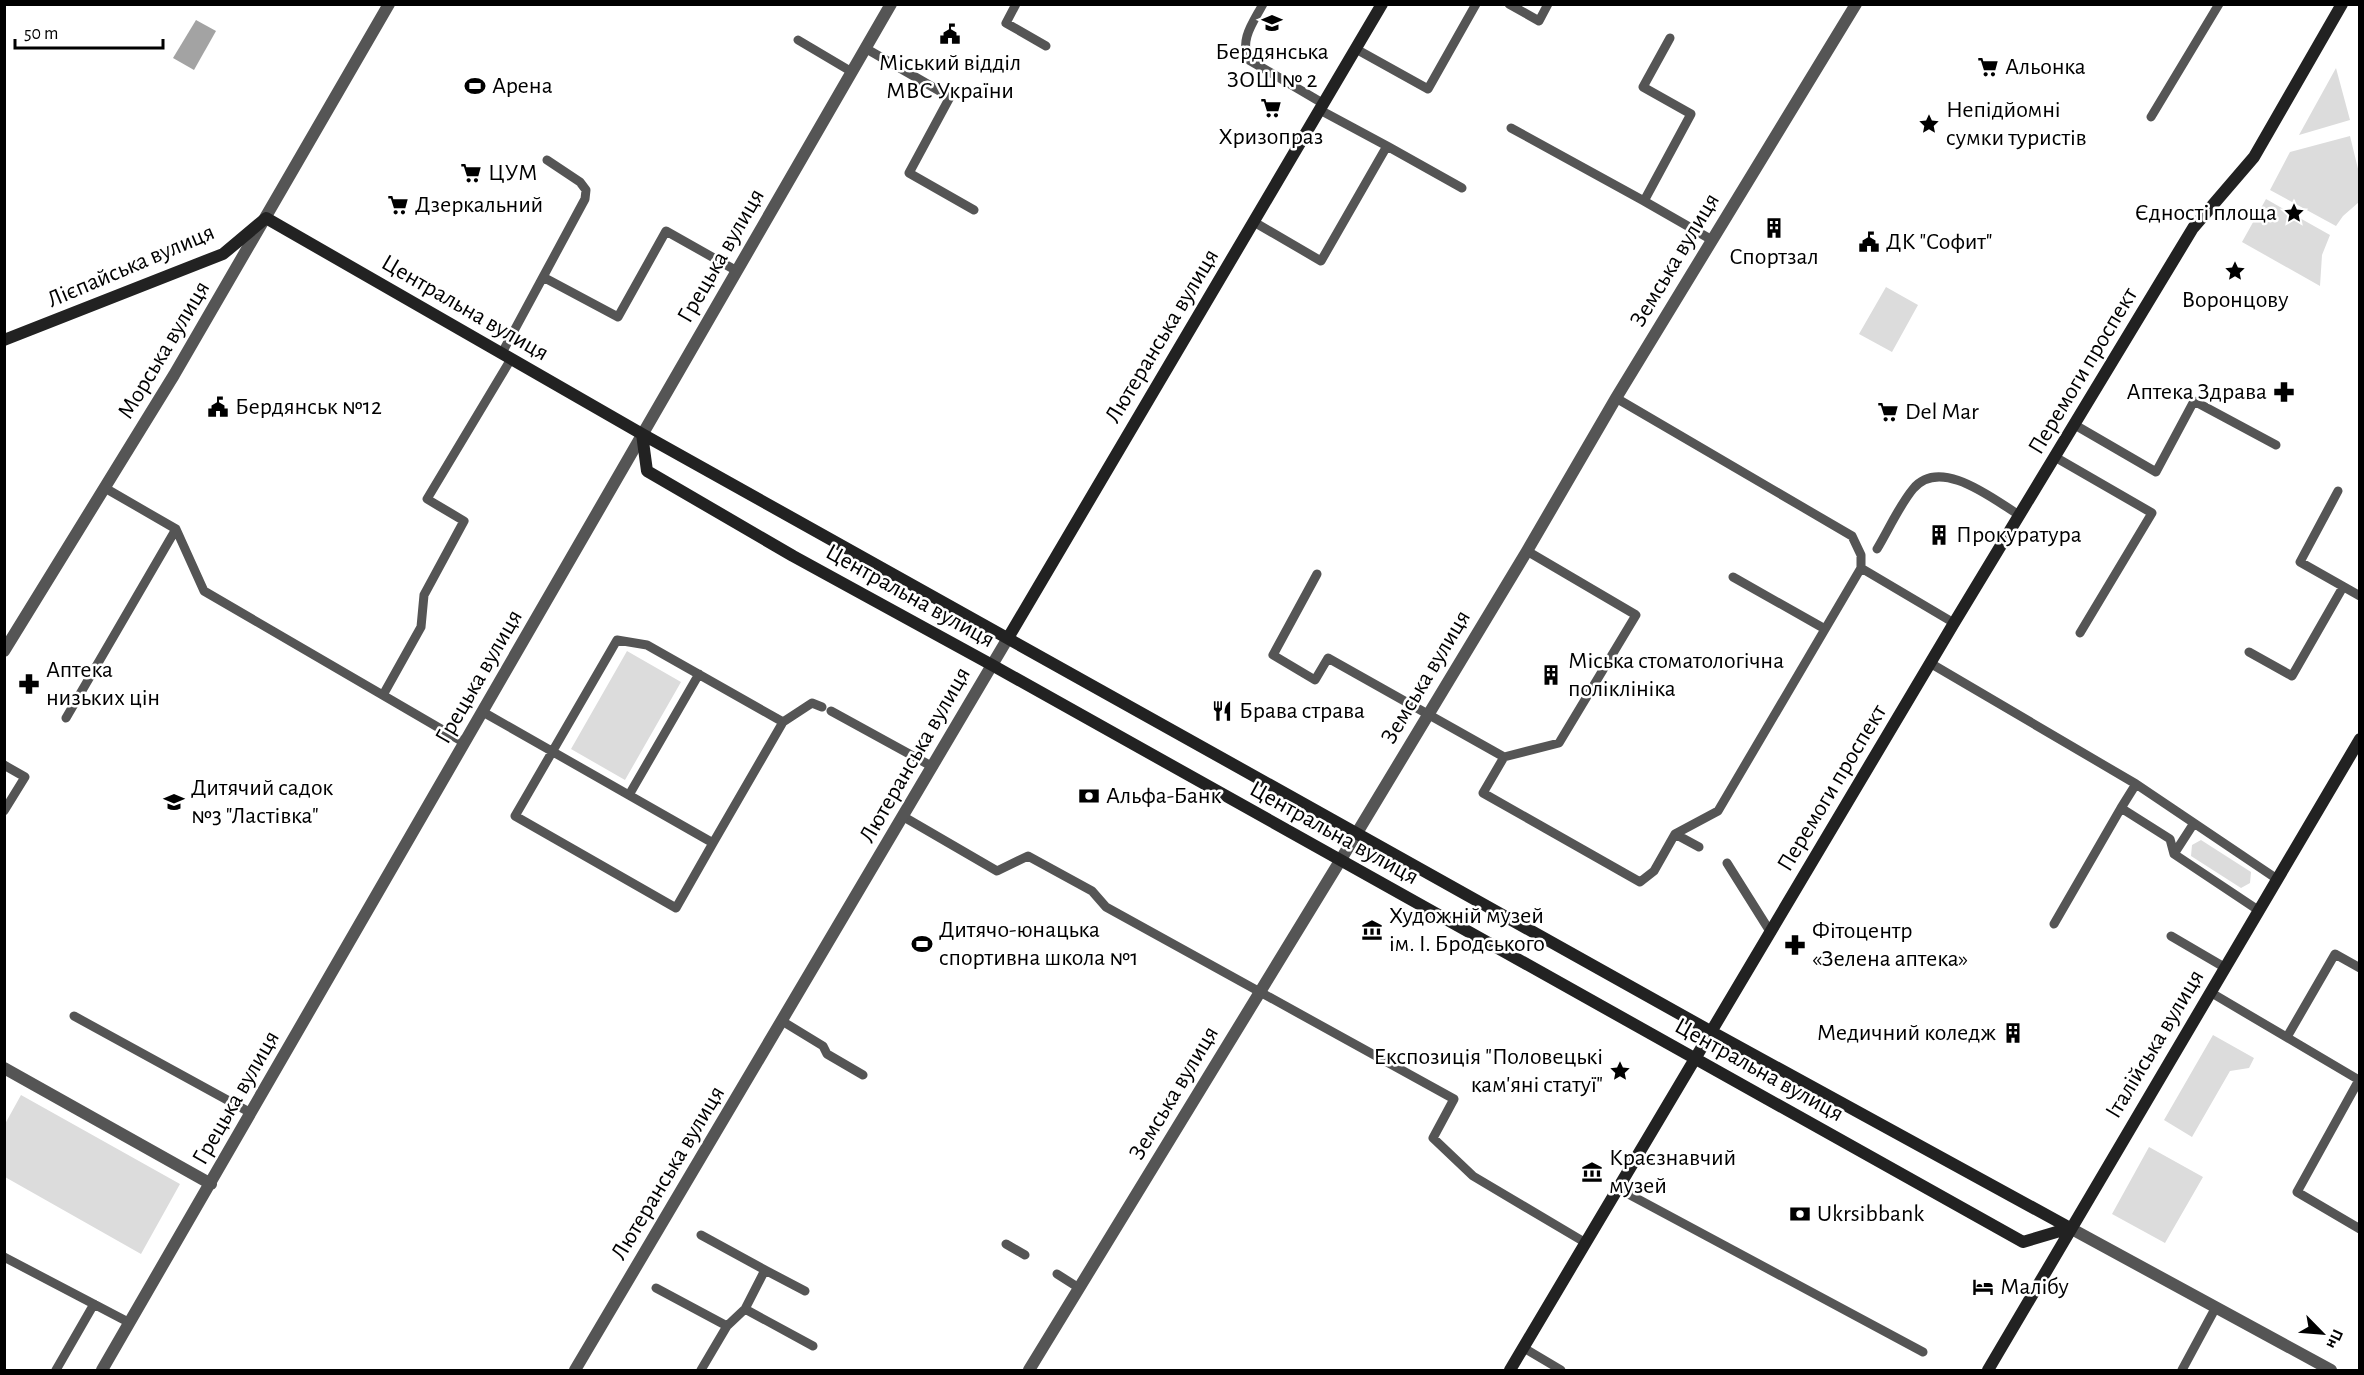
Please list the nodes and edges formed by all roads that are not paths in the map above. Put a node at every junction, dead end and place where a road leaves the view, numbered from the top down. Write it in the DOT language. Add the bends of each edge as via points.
graph roads {
  1 [pos="389,4"];
  2 [pos="891,4"];
  3 [pos="1016,4"];
  4 [pos="1263,4"];
  5 [pos="1383,4"];
  6 [pos="1476,4"];
  7 [pos="1509,4"];
  8 [pos="1548,4"];
  9 [pos="1856,4"];
  10 [pos="2219,4"];
  11 [pos="2341,5"];
  12 [pos="1670,38"];
  13 [pos="798,40"];
  14 [pos="1046,46"];
  15 [pos="866,48"];
  16 [pos="1356,49"];
  17 [pos="852,72"];
  18 [pos="1322,107"];
  19 [pos="2151,117"];
  20 [pos="1511,128"];
  21 [pos="1387,146"];
  22 [pos="548,160"];
  23 [pos="1462,188"];
  24 [pos="1644,201"];
  25 [pos="974,210"];
  26 [pos="266,218"];
  27 [pos="1254,222"];
  28 [pos="1712,240"];
  29 [pos="737,271"];
  30 [pos="543,277"];
  31 [pos="4,340"];
  32 [pos="507,356"];
  33 [pos="1616,398"];
  34 [pos="2075,425"];
  35 [pos="642,434"];
  36 [pos="2276,445"];
  37 [pos="2055,457"];
  38 [pos="105,488"];
  39 [pos="2338,491"];
  40 [pos="2019,515"];
  41 [pos="176,529"];
  42 [pos="1877,549"];
  43 [pos="1527,551"];
  44 [pos="1861,568"];
  45 [pos="1317,574"];
  46 [pos="1733,577"];
  47 [pos="2343,586"];
  48 [pos="2360,596"];
  49 [pos="1954,623"];
  50 [pos="1825,629"];
  51 [pos="2080,633"];
  52 [pos="1008,638"];
  53 [pos="4,651"];
  54 [pos="2249,652"];
  55 [pos="1930,663"];
  56 [pos="992,665"];
  57 [pos="699,674"];
  58 [pos="383,695"];
  59 [pos="483,712"];
  60 [pos="1427,714"];
  61 [pos="66,718"];
  62 [pos="783,722"];
  63 [pos="2360,739"];
  64 [pos="465,743"];
  65 [pos="552,752"];
  66 [pos="1504,757"];
  67 [pos="4,765"];
  68 [pos="933,767"];
  69 [pos="2136,784"];
  70 [pos="629,795"];
  71 [pos="2121,807"];
  72 [pos="4,811"];
  73 [pos="904,817"];
  74 [pos="2194,823"];
  75 [pos="1357,833"];
  76 [pos="1675,834"];
  77 [pos="713,843"];
  78 [pos="1699,847"];
  79 [pos="2174,854"];
  80 [pos="1340,861"];
  81 [pos="1727,863"];
  82 [pos="2277,879"];
  83 [pos="2258,910"];
  84 [pos="2054,924"];
  85 [pos="1771,933"];
  86 [pos="2171,936"];
  87 [pos="2224,968"];
  88 [pos="2360,968"];
  89 [pos="1260,992"];
  90 [pos="2210,992"];
  91 [pos="74,1016"];
  92 [pos="782,1022"];
  93 [pos="1712,1032"];
  94 [pos="2287,1037"];
  95 [pos="1696,1059"];
  96 [pos="4,1068"];
  97 [pos="863,1076"];
  98 [pos="251,1113"];
  99 [pos="211,1184"];
  100 [pos="1619,1189"];
  101 [pos="2070,1228"];
  102 [pos="2360,1229"];
  103 [pos="701,1235"];
  104 [pos="1586,1243"];
  105 [pos="1006,1244"];
  106 [pos="1025,1255"];
  107 [pos="4,1257"];
  108 [pos="765,1270"];
  109 [pos="1056,1275"];
  110 [pos="656,1288"];
  111 [pos="1080,1288"];
  112 [pos="805,1291"];
  113 [pos="94,1304"];
  114 [pos="2216,1307"];
  115 [pos="745,1309"];
  116 [pos="130,1323"];
  117 [pos="726,1326"];
  118 [pos="813,1346"];
  119 [pos="1524,1348"];
  120 [pos="1923,1352"];
  121 [pos="56,1371"];
  122 [pos="102,1371"];
  123 [pos="574,1371"];
  124 [pos="701,1371"];
  125 [pos="1029,1371"];
  126 [pos="1510,1371"];
  127 [pos="1561,1371"];
  128 [pos="1988,1371"];
  129 [pos="2182,1371"];
  130 [pos="2331,1371"];
  1 -- 26 [label="street, Морська вулиця"];
  2 -- 15 [label="street, Грецька вулиця"];
  3 -- 14 [label="lane" via="1006,23"];
  4 -- 18 [label="lane" via="1244,41 1249,60"];
  5 -- 16 [label="main road, Лютеранська вулиця"];
  6 -- 16 [label="lane" via="1428,89"];
  7 -- 8 [label="lane" via="1539,21"];
  9 -- 28 [label="street, Земська вулиця"];
  10 -- 19 [label="lane"];
  11 -- 34 [label="main road, Перемоги проспект" via="2254,157 2193,228"];
  12 -- 24 [label="lane" via="1643,87 1691,114"];
  13 -- 17 [label="lane"];
  15 -- 17 [label="street, Грецька вулиця"];
  15 -- 25 [label="lane" via="950,97 909,173"];
  16 -- 18 [label="main road, Лютеранська вулиця"];
  17 -- 29 [label="street, Грецька вулиця"];
  18 -- 21 [label="lane"];
  18 -- 27 [label="main road, Лютеранська вулиця"];
  20 -- 24 [label="lane"];
  21 -- 23 [label="lane"];
  21 -- 27 [label="lane" via="1322,261"];
  22 -- 30 [label="lane" via="586,190 585,199"];
  24 -- 28 [label="lane"];
  26 -- 31 [label="main road, Лієпайська вулиця" via="223,254"];
  26 -- 32 [label="main road, Центральна вулиця"];
  26 -- 38 [label="street, Морська вулиця"];
  27 -- 52 [label="main road, Лютеранська вулиця"];
  28 -- 33 [label="street, Земська вулиця"];
  29 -- 30 [label="lane" via="666,231 618,317"];
  29 -- 35 [label="street, Грецька вулиця"];
  30 -- 32 [label="lane"];
  32 -- 35 [label="main road, Центральна вулиця"];
  32 -- 58 [label="lane" via="427,499 464,521 424,595 421,627"];
  33 -- 43 [label="street, Земська вулиця"];
  33 -- 44 [label="lane" via="1852,536 1861,555"];
  34 -- 36 [label="lane" via="2156,472 2194,401"];
  34 -- 37 [label="main road, Перемоги проспект"];
  35 -- 52 [label="main road, Центральна вулиця"];
  35 -- 56 [label="main road, Центральна вулиця" via="647,471"];
  35 -- 59 [label="street, Грецька вулиця"];
  37 -- 40 [label="main road, Перемоги проспект"];
  37 -- 51 [label="lane" via="2151,513"];
  38 -- 41 [label="lane"];
  38 -- 53 [label="street, Морська вулиця"];
  39 -- 47 [label="lane" via="2300,562"];
  40 -- 42 [label="lane" via="1955,478 1927,478 1913,488"];
  40 -- 49 [label="main road, Перемоги проспект"];
  41 -- 58 [label="lane" via="204,591"];
  41 -- 61 [label="lane"];
  43 -- 60 [label="street, Земська вулиця"];
  43 -- 66 [label="lane" via="1636,615 1560,743"];
  44 -- 49 [label="lane"];
  44 -- 50 [label="lane"];
  45 -- 60 [label="lane" via="1273,656 1315,680 1328,658"];
  46 -- 50 [label="lane"];
  47 -- 48 [label="lane"];
  47 -- 54 [label="lane" via="2292,676"];
  49 -- 55 [label="main road, Перемоги проспект"];
  50 -- 76 [label="lane" via="1718,810"];
  52 -- 56 [label="street, Лютеранська вулиця"];
  52 -- 75 [label="main road, Центральна вулиця"];
  55 -- 69 [label="lane"];
  55 -- 85 [label="main road, Перемоги проспект"];
  56 -- 68 [label="street, Лютеранська вулиця"];
  56 -- 80 [label="main road, Центральна вулиця"];
  57 -- 62 [label="lane"];
  57 -- 65 [label="lane" via="647,645 617,640"];
  57 -- 70 [label="lane"];
  58 -- 64 [label="lane"];
  59 -- 64 [label="street, Грецька вулиця"];
  59 -- 65 [label="lane"];
  60 -- 66 [label="lane"];
  60 -- 75 [label="street, Земська вулиця"];
  62 -- 68 [label="lane" via="812,703"];
  62 -- 77 [label="lane"];
  63 -- 82 [label="main road, Італійська вулиця"];
  64 -- 98 [label="street, Грецька вулиця"];
  65 -- 70 [label="lane"];
  65 -- 77 [label="lane" via="515,816 676,908"];
  66 -- 76 [label="lane" via="1483,793 1640,882 1654,871"];
  67 -- 72 [label="lane" via="25,777"];
  68 -- 73 [label="street, Лютеранська вулиця"];
  69 -- 71 [label="lane"];
  69 -- 74 [label="lane"];
  70 -- 77 [label="lane"];
  71 -- 79 [label="lane" via="2170,839"];
  71 -- 84 [label="lane"];
  73 -- 89 [label="lane" via="997,871 1028,856 1092,891 1106,907"];
  73 -- 92 [label="street, Лютеранська вулиця"];
  74 -- 79 [label="lane"];
  74 -- 82 [label="lane"];
  75 -- 80 [label="street, Земська вулиця"];
  75 -- 93 [label="main road, Центральна вулиця"];
  76 -- 78 [label="lane"];
  79 -- 83 [label="lane"];
  80 -- 89 [label="street, Земська вулиця"];
  80 -- 95 [label="main road, Центральна вулиця"];
  81 -- 85 [label="lane"];
  82 -- 83 [label="main road, Італійська вулиця"];
  83 -- 87 [label="main road, Італійська вулиця"];
  85 -- 93 [label="main road, Перемоги проспект"];
  86 -- 87 [label="lane"];
  87 -- 90 [label="main road, Італійська вулиця"];
  88 -- 94 [label="lane" via="2336,954"];
  89 -- 104 [label="lane" via="1454,1099 1434,1138 1473,1176"];
  89 -- 111 [label="street, Земська вулиця"];
  90 -- 94 [label="lane"];
  90 -- 101 [label="main road, Італійська вулиця"];
  91 -- 98 [label="lane"];
  92 -- 97 [label="lane"];
  92 -- 123 [label="street, Лютеранська вулиця"];
  93 -- 95 [label="main road, Перемоги проспект"];
  93 -- 101 [label="main road, Центральна вулиця"];
  94 -- 102 [label="lane" via="2359,1080 2297,1192"];
  95 -- 100 [label="main road, Перемоги проспект"];
  95 -- 101 [label="main road, Центральна вулиця" via="2023,1242"];
  96 -- 99 [label="street"];
  98 -- 99 [label="street, Грецька вулиця"];
  99 -- 116 [label="street, Грецька вулиця"];
  100 -- 104 [label="main road, Перемоги проспект"];
  100 -- 120 [label="lane"];
  101 -- 114 [label="street, Центральна вулиця"];
  101 -- 128 [label="main road, Італійська вулиця"];
  103 -- 108 [label="lane"];
  104 -- 119 [label="main road, Перемоги проспект"];
  105 -- 106 [label="lane"];
  107 -- 113 [label="lane"];
  108 -- 112 [label="lane"];
  108 -- 115 [label="lane"];
  109 -- 111 [label="lane"];
  110 -- 117 [label="lane"];
  111 -- 125 [label="street, Земська вулиця"];
  113 -- 116 [label="lane"];
  113 -- 121 [label="lane"];
  114 -- 129 [label="lane"];
  114 -- 130 [label="street, Центральна вулиця"];
  115 -- 117 [label="lane"];
  115 -- 118 [label="lane"];
  116 -- 122 [label="street, Грецька вулиця"];
  117 -- 124 [label="lane"];
  119 -- 126 [label="main road, Перемоги проспект"];
  119 -- 127 [label="lane"];
}
